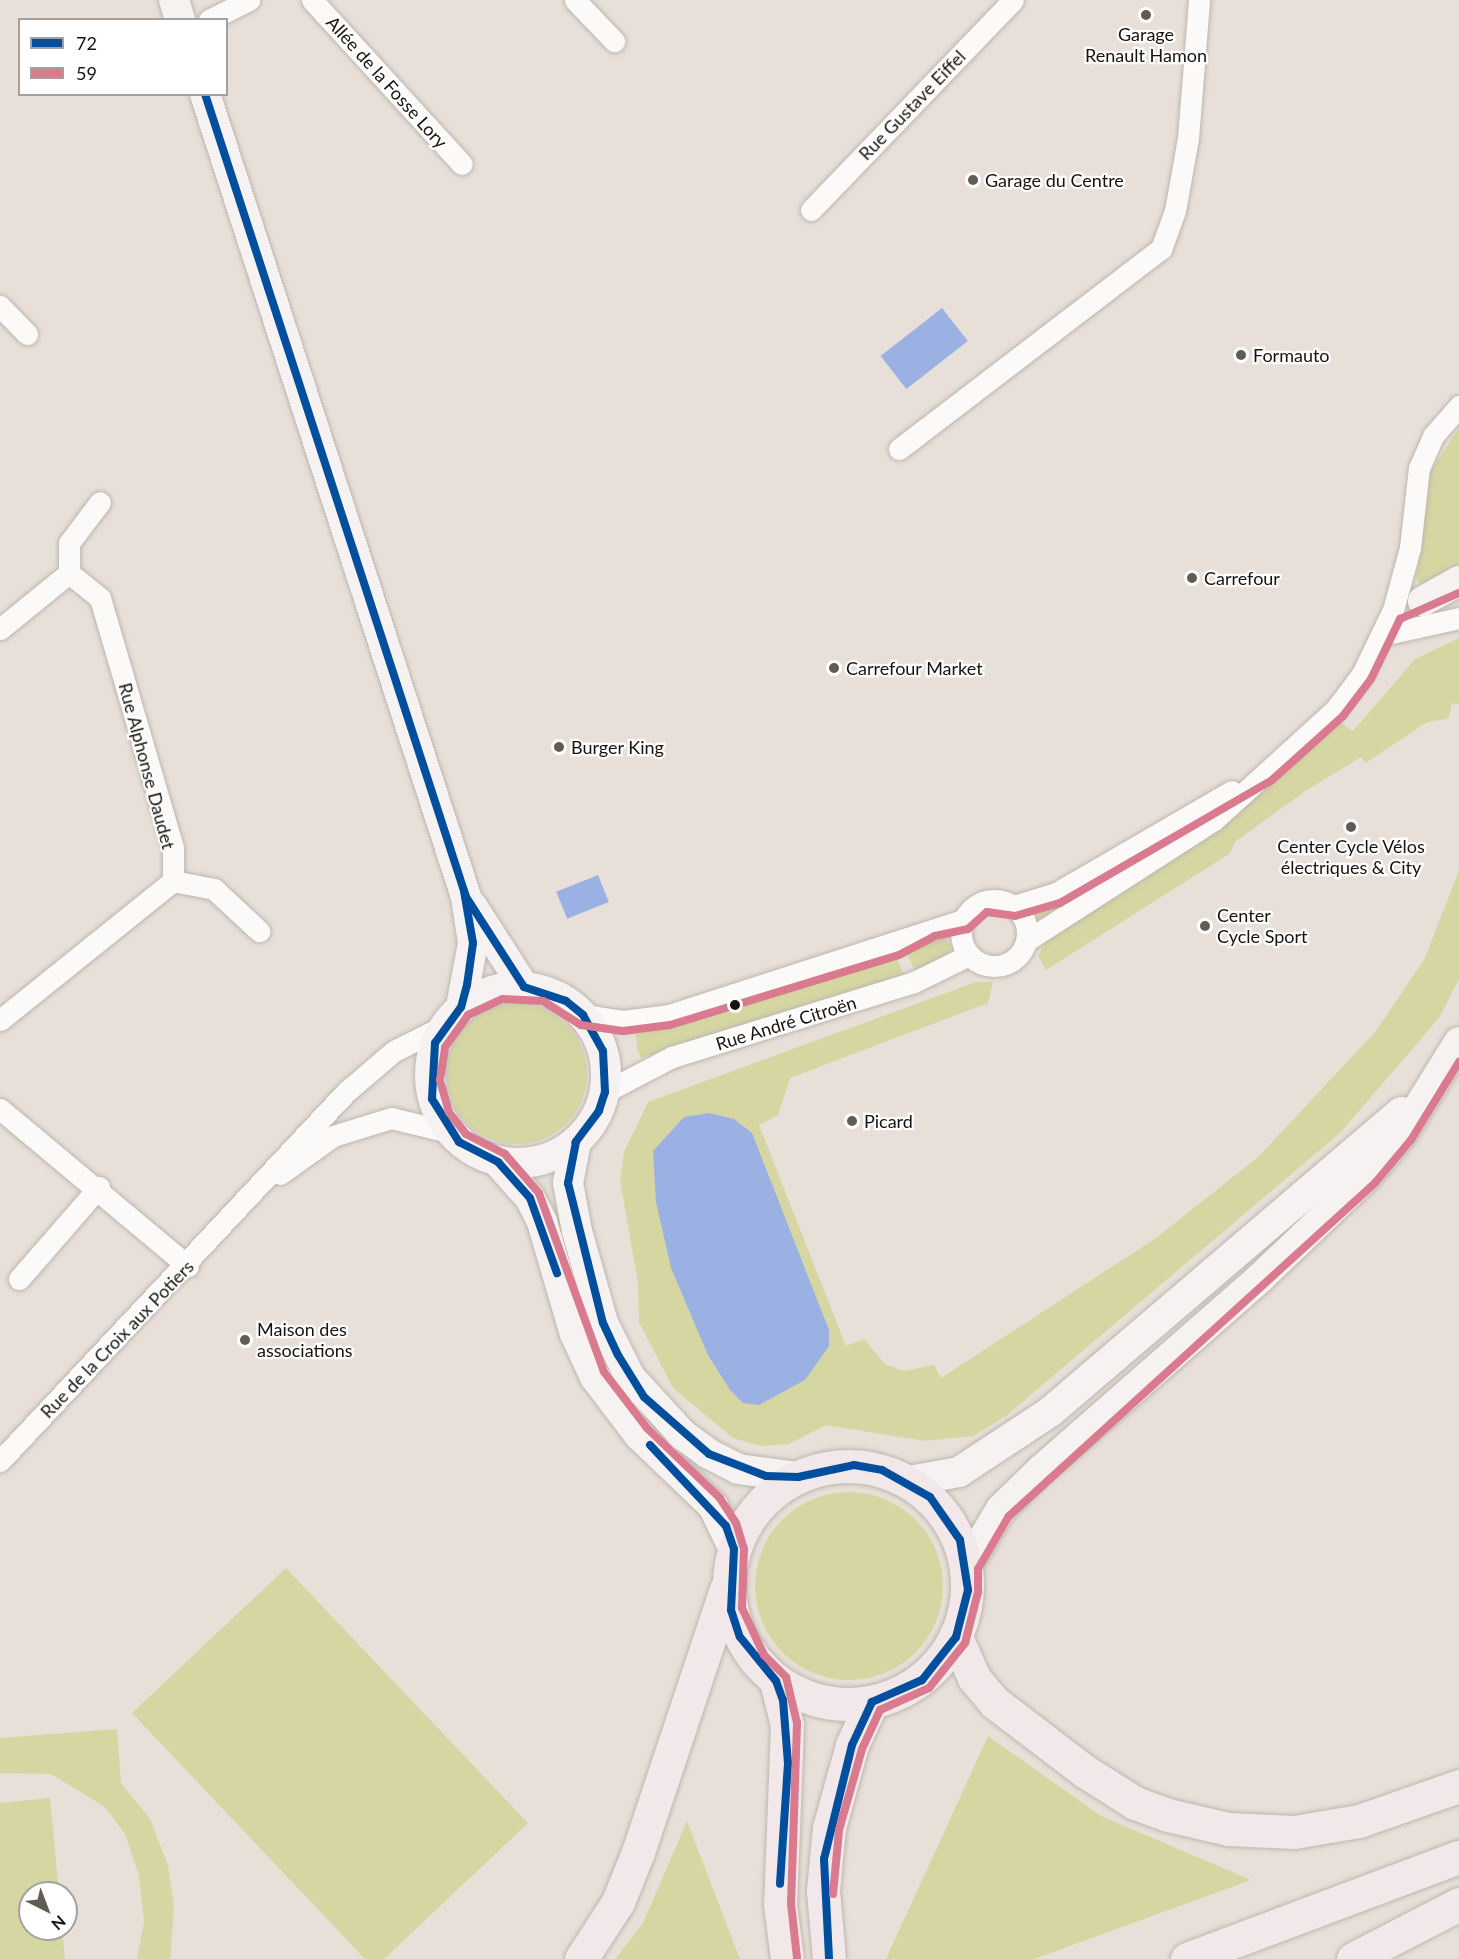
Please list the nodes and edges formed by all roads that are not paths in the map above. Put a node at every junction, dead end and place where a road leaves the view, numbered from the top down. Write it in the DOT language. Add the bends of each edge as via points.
graph roads {
  1 [pos="174,0"];
  2 [pos="249,0"];
  3 [pos="312,0"];
  4 [pos="575,0"];
  5 [pos="1013,0"];
  6 [pos="1199,0"];
  7 [pos="179,18"];
  8 [pos="213,18"];
  9 [pos="614,41"];
  10 [pos="206,96"];
  11 [pos="462,165"];
  12 [pos="811,210"];
  13 [pos="0,306"];
  14 [pos="27,334"];
  15 [pos="1459,406"];
  16 [pos="899,449"];
  17 [pos="100,502"];
  18 [pos="69,573"];
  19 [pos="1459,581"];
  20 [pos="1423,601"];
  21 [pos="1393,610"];
  22 [pos="1459,617"];
  23 [pos="0,629"];
  24 [pos="1382,635"];
  25 [pos="1266,771"];
  26 [pos="172,881"];
  27 [pos="466,897"];
  28 [pos="1014,906"];
  29 [pos="963,920"];
  30 [pos="259,931"];
  31 [pos="1026,941"];
  32 [pos="969,955"];
  33 [pos="524,987"];
  34 [pos="583,1015"];
  35 [pos="452,1017"];
  36 [pos="0,1020"];
  37 [pos="1459,1042"];
  38 [pos="1431,1083"];
  39 [pos="605,1092"];
  40 [pos="0,1109"];
  41 [pos="449,1132"];
  42 [pos="576,1142"];
  43 [pos="498,1162"];
  44 [pos="99,1187"];
  45 [pos="233,1217"];
  46 [pos="188,1266"];
  47 [pos="18,1279"];
  48 [pos="0,1461"];
  49 [pos="798,1477"];
  50 [pos="909,1481"];
  51 [pos="734,1549"];
  52 [pos="967,1566"];
  53 [pos="729,1581"];
  54 [pos="956,1637"];
  55 [pos="776,1681"];
  56 [pos="872,1702"];
  57 [pos="1459,1786"];
  58 [pos="1459,1857"];
  59 [pos="1459,1904"];
  60 [pos="581,1959"];
  61 [pos="787,1959"];
  62 [pos="829,1959"];
  63 [pos="1187,1959"];
  64 [pos="1353,1959"];
  1 -- 7 [label="main road"];
  2 -- 8 [label="street"];
  3 -- 11 [label="street, Allée de la Fosse Lory"];
  4 -- 9 [label="street"];
  5 -- 12 [label="street, Rue Gustave Eiffel"];
  6 -- 16 [label="street" via="1188,138 1175,211 1161,249"];
  10 -- 27 [label="main road"];
  13 -- 14 [label="street"];
  15 -- 21 [label="street" via="1433,436 1419,468 1410,548"];
  17 -- 18 [label="street" via="69,543"];
  18 -- 23 [label="street"];
  18 -- 26 [label="street, Rue Alphonse Daudet" via="100,598 172,847"];
  19 -- 20 [label="main road"];
  20 -- 21 [label="street"];
  20 -- 22 [label="street"];
  21 -- 24 [label="street"];
  22 -- 24 [label="street"];
  24 -- 25 [label="street" via="1335,710"];
  25 -- 28 [label="street" via="1056,893"];
  25 -- 31 [label="street" via="1214,820"];
  26 -- 30 [label="street" via="214,889"];
  26 -- 36 [label="street"];
  27 -- 33 [label="main road"];
  27 -- 35 [label="main road" via="473,943"];
  28 -- 29 [label="street" via="984,901"];
  28 -- 31 [label="street" via="1025,922"];
  29 -- 32 [label="street" via="961,938"];
  29 -- 34 [label="street" via="669,1015 624,1022"];
  31 -- 32 [label="street" via="1017,956 999,965"];
  32 -- 39 [label="street, Rue André Citroën" via="871,997 672,1057"];
  33 -- 34 [label="main road" via="556,996"];
  33 -- 35 [label="main road" via="501,988"];
  34 -- 39 [label="main road" via="603,1051"];
  35 -- 41 [label="main road" via="429,1081"];
  35 -- 45 [label="street, Rue de la Croix aux Potiers" via="394,1051 346,1092"];
  37 -- 38 [label="main road"];
  38 -- 50 [label="main road" via="1050,1413 959,1472"];
  38 -- 52 [label="main road" via="1402,1134 1368,1175 1260,1278 1025,1485 1001,1509"];
  39 -- 42 [label="main road" via="599,1111"];
  40 -- 44 [label="street"];
  41 -- 43 [label="main road" via="471,1151"];
  41 -- 45 [label="street, Rue de la Croix aux Potiers" via="392,1118 333,1136"];
  42 -- 43 [label="main road" via="539,1161"];
  42 -- 49 [label="main road" via="568,1183 577,1230 603,1323 630,1377 682,1435 709,1454 738,1469"];
  43 -- 51 [label="main road" via="530,1198 542,1222 575,1334 595,1377 639,1435 713,1506"];
  44 -- 46 [label="street"];
  44 -- 47 [label="street"];
  45 -- 46 [label="street, Rue de la Croix aux Potiers"];
  46 -- 48 [label="street, Rue de la Croix aux Potiers"];
  49 -- 50 [label="main road" via="854,1465"];
  49 -- 51 [label="main road" via="758,1506"];
  50 -- 52 [label="main road" via="947,1517"];
  51 -- 53 [label="main road"];
  52 -- 54 [label="main road" via="968,1590"];
  53 -- 55 [label="main road" via="740,1637"];
  53 -- 60 [label="main road" via="638,1852 618,1902"];
  54 -- 56 [label="main road" via="922,1680"];
  54 -- 57 [label="main road" via="974,1678 994,1702 1086,1772 1135,1803 1168,1815 1228,1829 1294,1832 1359,1821"];
  55 -- 56 [label="main road" via="821,1702"];
  55 -- 61 [label="main road" via="788,1725 780,1904"];
  56 -- 62 [label="main road" via="852,1745 829,1828 823,1890"];
  58 -- 63 [label="main road"];
  59 -- 64 [label="main road"];
}
